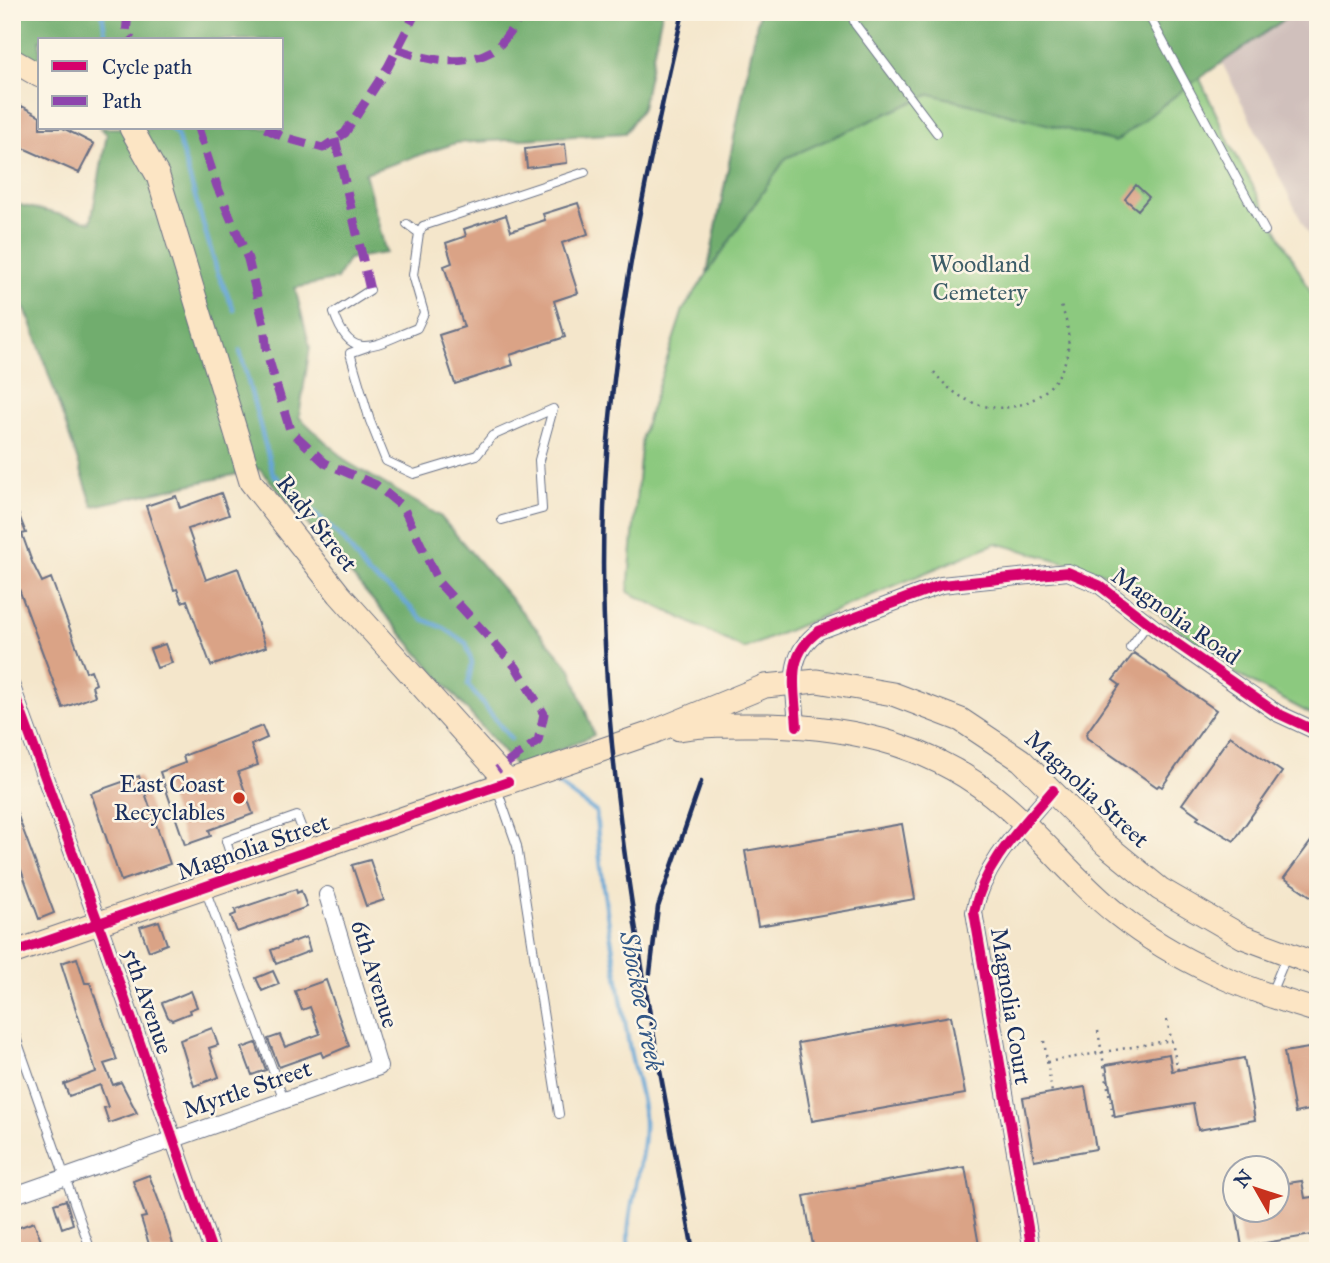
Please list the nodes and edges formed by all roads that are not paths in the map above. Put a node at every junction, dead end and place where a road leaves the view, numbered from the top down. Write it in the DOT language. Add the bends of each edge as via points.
graph roads {
  1 [pos="851,12"];
  2 [pos="1147,12"];
  3 [pos="12,60"];
  4 [pos="38,75"];
  5 [pos="132,130"];
  6 [pos="937,133"];
  7 [pos="585,172"];
  8 [pos="407,224"];
  9 [pos="1265,231"];
  10 [pos="419,233"];
  11 [pos="370,290"];
  12 [pos="367,347"];
  13 [pos="502,520"];
  14 [pos="1148,623"];
  15 [pos="1130,648"];
  16 [pos="794,681"];
  17 [pos="12,687"];
  18 [pos="16,709"];
  19 [pos="797,726"];
  20 [pos="1318,732"];
  21 [pos="651,733"];
  22 [pos="502,784"];
  23 [pos="1053,790"];
  24 [pos="1024,824"];
  25 [pos="310,850"];
  26 [pos="236,875"];
  27 [pos="204,886"];
  28 [pos="327,895"];
  29 [pos="99,923"];
  30 [pos="12,953"];
  31 [pos="1287,954"];
  32 [pos="1318,965"];
  33 [pos="1269,996"];
  34 [pos="1318,1011"];
  35 [pos="12,1026"];
  36 [pos="379,1067"];
  37 [pos="284,1101"];
  38 [pos="559,1114"];
  39 [pos="173,1139"];
  40 [pos="66,1177"];
  41 [pos="12,1196"];
  42 [pos="92,1251"];
  43 [pos="212,1251"];
  44 [pos="1032,1251"];
  1 -- 6 [label="lane" via="855,24"];
  2 -- 9 [label="lane"];
  3 -- 4 [label="main road"];
  5 -- 22 [label="main road, Rady Street" via="158,176 251,482 339,594"];
  7 -- 10 [label="lane" via="423,226"];
  8 -- 10 [label="lane"];
  10 -- 12 [label="lane" via="414,275 424,313 417,328"];
  11 -- 12 [label="lane" via="334,313 349,344"];
  12 -- 13 [label="lane" via="350,354 370,421 386,461 414,474 477,455 492,436 553,409 539,460 542,509"];
  14 -- 15 [label="lane"];
  14 -- 16 [label="street, Magnolia Road" via="1099,585 1068,572 941,585 819,631 799,650"];
  14 -- 20 [label="street, Magnolia Road" via="1278,713"];
  16 -- 19 [label="street, Magnolia Road"];
  16 -- 21 [label="main road, Magnolia Street" via="765,686"];
  16 -- 23 [label="main road, Magnolia Street" via="870,688 939,710 1001,745"];
  17 -- 18 [label="street, 5th Avenue"];
  18 -- 29 [label="street, 5th Avenue"];
  19 -- 21 [label="main road, Magnolia Street" via="714,725"];
  19 -- 24 [label="main road, Magnolia Street" via="870,736 915,750 978,784"];
  21 -- 22 [label="main road, Magnolia Street"];
  22 -- 25 [label="main road, Magnolia Street"];
  22 -- 38 [label="lane" via="517,846"];
  23 -- 24 [label="street, Magnolia Court"];
  23 -- 31 [label="main road, Magnolia Street" via="1116,854 1160,889 1223,927"];
  24 -- 33 [label="main road, Magnolia Street" via="1100,901 1138,930 1203,968"];
  24 -- 44 [label="street, Magnolia Court" via="988,869 974,912"];
  25 -- 26 [label="main road, Magnolia Street"];
  25 -- 26 [label="lane" via="297,816 285,820 226,841"];
  26 -- 27 [label="main road, Magnolia Street"];
  27 -- 29 [label="main road, Magnolia Street"];
  27 -- 37 [label="lane"];
  28 -- 36 [label="street, 6th Avenue"];
  29 -- 30 [label="main road, Magnolia Street"];
  29 -- 39 [label="street, 5th Avenue"];
  31 -- 32 [label="main road, Magnolia Street"];
  31 -- 33 [label="lane"];
  33 -- 34 [label="main road, Magnolia Street"];
  35 -- 40 [label="lane"];
  36 -- 37 [label="street, Myrtle Street"];
  37 -- 39 [label="street, Myrtle Street"];
  39 -- 40 [label="street, Myrtle Street"];
  39 -- 43 [label="street, 5th Avenue"];
  40 -- 41 [label="street, Myrtle Street"];
  40 -- 42 [label="lane"];
}
